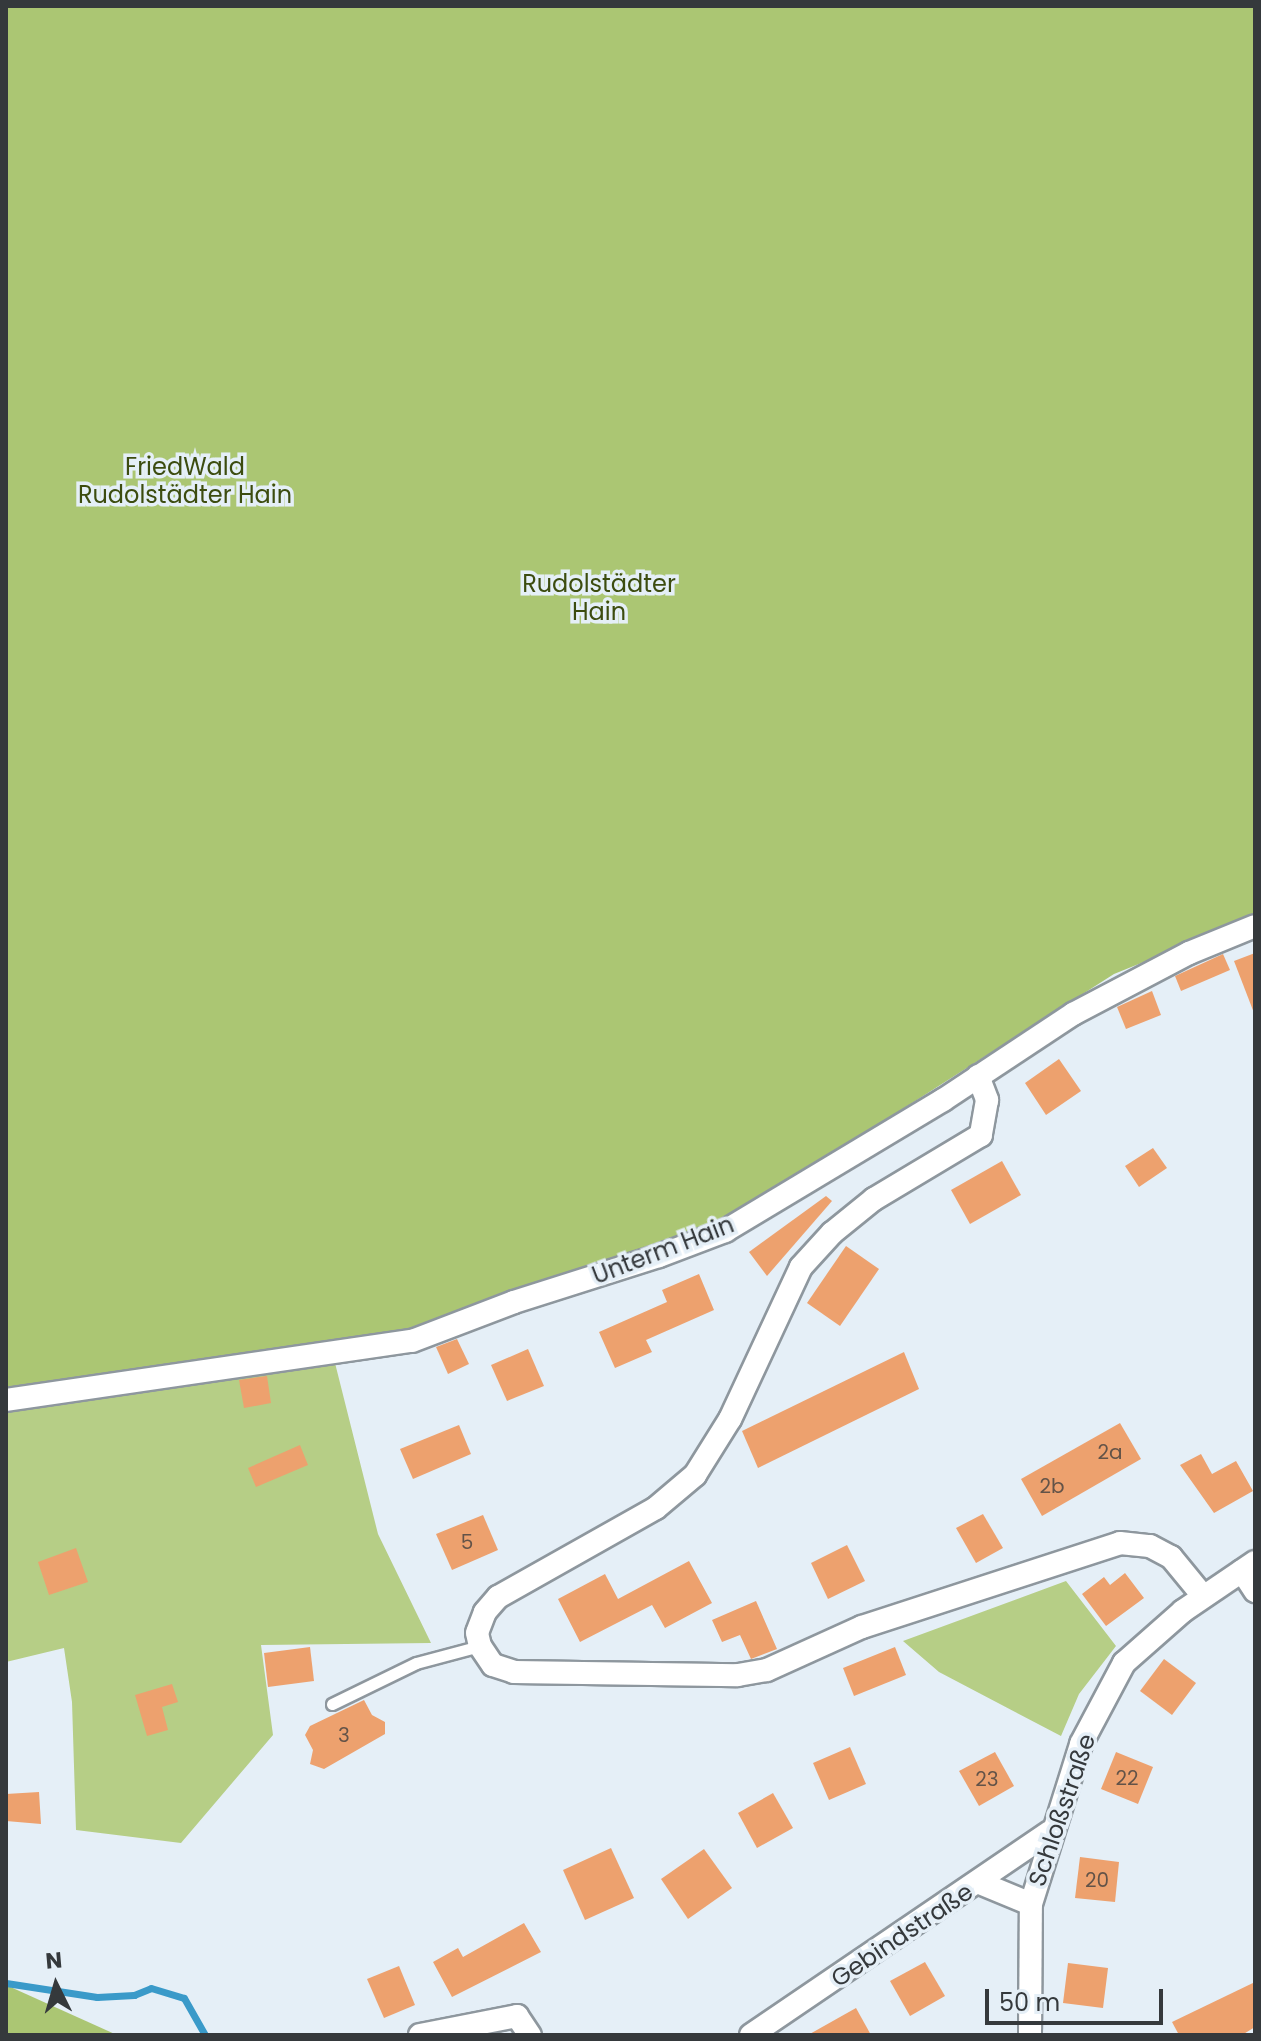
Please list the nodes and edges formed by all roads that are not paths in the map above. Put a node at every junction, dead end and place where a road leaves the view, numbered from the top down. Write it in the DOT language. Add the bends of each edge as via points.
graph roads {
  1 [pos="1255,926"];
  2 [pos="978,1076"];
  3 [pos="6,1400"];
  4 [pos="1248,1567"];
  5 [pos="1255,1591"];
  6 [pos="1203,1596"];
  7 [pos="480,1646"];
  8 [pos="332,1704"];
  9 [pos="1050,1832"];
  10 [pos="980,1883"];
  11 [pos="1031,1904"];
  12 [pos="519,1993"];
  13 [pos="517,2016"];
  14 [pos="420,2035"];
  15 [pos="530,2035"];
  16 [pos="751,2035"];
  17 [pos="1030,2035"];
  1 -- 2 [label="street, Unterm Hain" via="1189,953 1073,1014"];
  2 -- 3 [label="street, Unterm Hain" via="725,1231 412,1341"];
  2 -- 7 [label="street" via="987,1100 981,1135 874,1199 801,1267 730,1419 695,1475 656,1508 498,1597 477,1633"];
  4 -- 5 [label="street"];
  4 -- 6 [label="street, Schloßstraße"];
  6 -- 7 [label="street" via="1171,1557 1150,1546 1120,1543 862,1627 767,1670 738,1675 514,1672 493,1665"];
  6 -- 9 [label="street, Schloßstraße" via="1124,1663 1081,1744"];
  7 -- 8 [label="lane" via="416,1663"];
  9 -- 10 [label="street, Gebindstraße"];
  9 -- 11 [label="street, Schloßstraße"];
  10 -- 11 [label="street"];
  10 -- 16 [label="street, Gebindstraße"];
  11 -- 17 [label="street, Schloßstraße"];
  12 -- 13 [label="street"];
  13 -- 14 [label="street"];
  13 -- 15 [label="street"];
}
